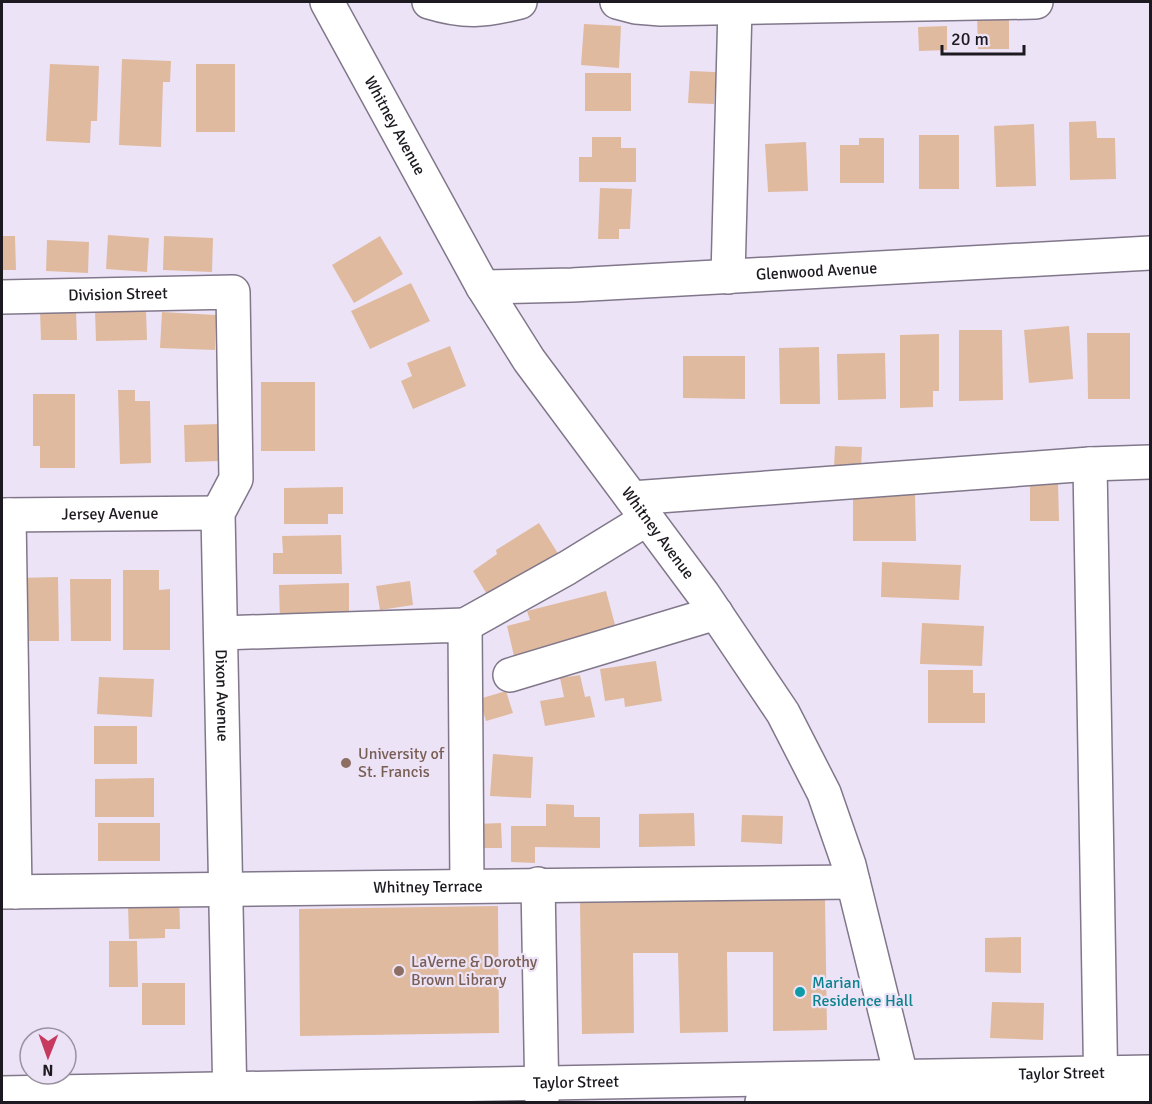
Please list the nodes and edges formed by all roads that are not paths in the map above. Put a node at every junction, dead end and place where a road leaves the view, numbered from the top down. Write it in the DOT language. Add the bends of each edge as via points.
graph roads {
  1 [pos="327,2"];
  2 [pos="429,2"];
  3 [pos="520,2"];
  4 [pos="617,2"];
  5 [pos="1036,2"];
  6 [pos="735,7"];
  7 [pos="1150,253"];
  8 [pos="728,277"];
  9 [pos="483,286"];
  10 [pos="233,292"];
  11 [pos="2,297"];
  12 [pos="1150,462"];
  13 [pos="1090,464"];
  14 [pos="639,509"];
  15 [pos="218,513"];
  16 [pos="5,515"];
  17 [pos="716,613"];
  18 [pos="465,625"];
  19 [pos="221,633"];
  20 [pos="510,675"];
  21 [pos="853,882"];
  22 [pos="538,884"];
  23 [pos="467,886"];
  24 [pos="225,890"];
  25 [pos="8,892"];
  26 [pos="1150,1072"];
  27 [pos="1100,1084"];
  28 [pos="904,1088"];
  29 [pos="542,1093"];
  30 [pos="2,1094"];
  31 [pos="230,1096"];
  32 [pos="1150,1096"];
  33 [pos="762,1102"];
  1 -- 9 [label="street, Whitney Avenue"];
  2 -- 3 [label="street" via="467,11"];
  4 -- 6 [label="street" via="661,9"];
  5 -- 6 [label="street"];
  6 -- 8 [label="street"];
  7 -- 8 [label="street, Glenwood Avenue"];
  8 -- 9 [label="street, Glenwood Avenue"];
  9 -- 14 [label="street, Whitney Avenue" via="529,360"];
  10 -- 11 [label="street, Division Street"];
  10 -- 15 [label="street, Dixon Avenue" via="236,479"];
  12 -- 13 [label="street"];
  13 -- 14 [label="street"];
  13 -- 27 [label="street"];
  14 -- 17 [label="street, Whitney Avenue"];
  14 -- 18 [label="street"];
  15 -- 16 [label="street, Jersey Avenue"];
  15 -- 19 [label="street, Dixon Avenue"];
  16 -- 25 [label="street"];
  17 -- 20 [label="street"];
  17 -- 21 [label="street, Whitney Avenue" via="783,713 824,793"];
  18 -- 19 [label="street"];
  18 -- 23 [label="street"];
  19 -- 24 [label="street, Dixon Avenue"];
  21 -- 22 [label="street, Whitney Terrace"];
  21 -- 28 [label="street, Whitney Avenue"];
  22 -- 23 [label="street, Whitney Terrace"];
  22 -- 29 [label="street"];
  23 -- 24 [label="street, Whitney Terrace"];
  24 -- 25 [label="street, Whitney Terrace"];
  24 -- 31 [label="street, Dixon Avenue"];
  26 -- 27 [label="street, Taylor Street"];
  27 -- 28 [label="street, Taylor Street"];
  27 -- 32 [label="street, Taylor Street"];
  28 -- 29 [label="street, Taylor Street"];
  28 -- 33 [label="street, Taylor Street"];
  29 -- 31 [label="street, Taylor Street"];
  30 -- 31 [label="street, Taylor Street"];
}
